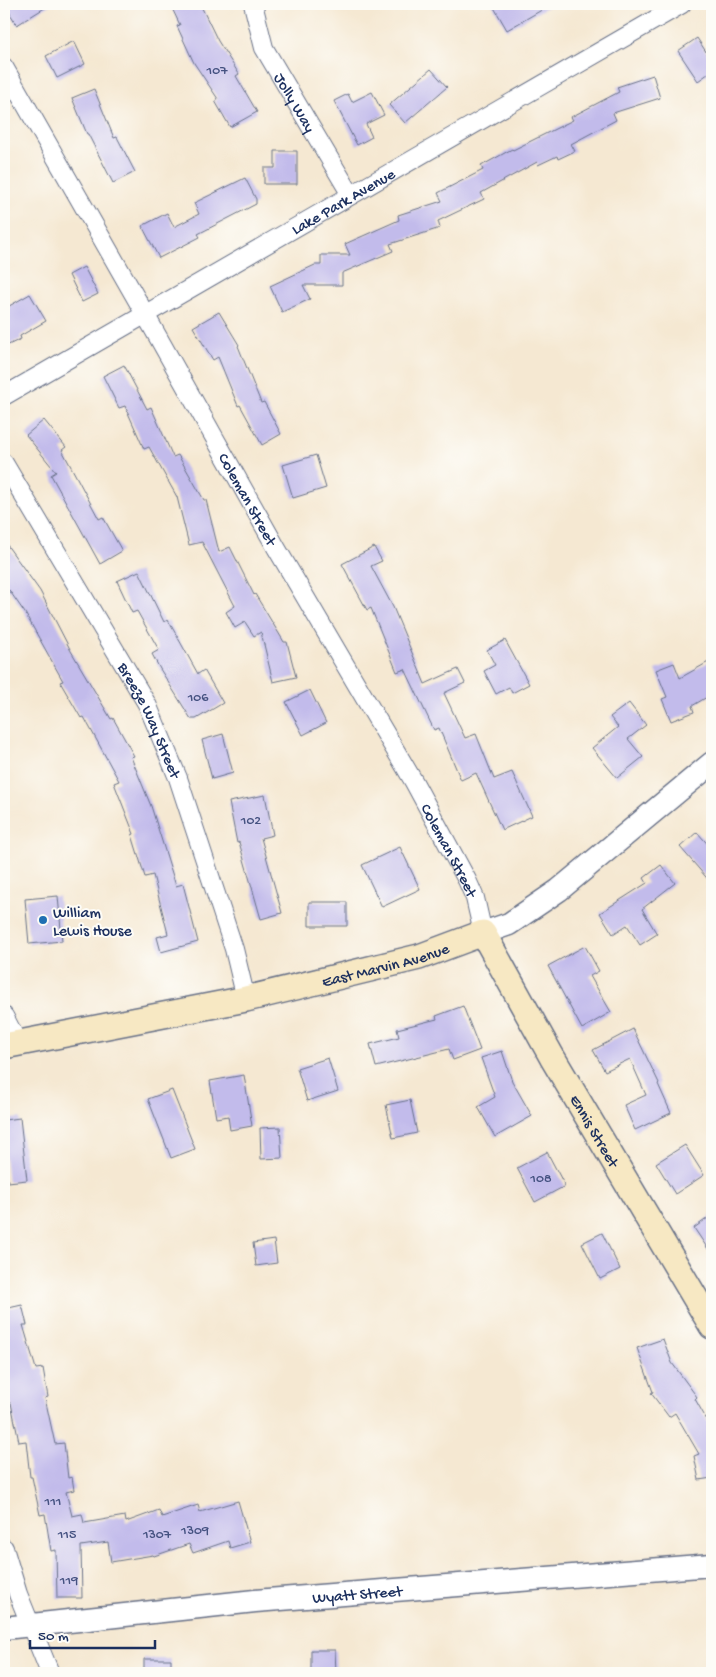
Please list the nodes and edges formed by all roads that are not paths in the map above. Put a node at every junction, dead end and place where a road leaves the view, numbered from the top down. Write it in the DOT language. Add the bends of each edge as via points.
graph roads {
  1 [pos="253,4"];
  2 [pos="682,4"];
  3 [pos="4,67"];
  4 [pos="351,195"];
  5 [pos="145,314"];
  6 [pos="4,396"];
  7 [pos="4,463"];
  8 [pos="712,763"];
  9 [pos="483,933"];
  10 [pos="246,999"];
  11 [pos="4,1016"];
  12 [pos="11,1044"];
  13 [pos="712,1326"];
  14 [pos="4,1548"];
  15 [pos="712,1565"];
  16 [pos="31,1625"];
  17 [pos="4,1628"];
  18 [pos="50,1673"];
  1 -- 4 [label="street, Jolly Way" via="264,48"];
  2 -- 4 [label="street, Lake Park Avenue"];
  3 -- 5 [label="street, Coleman Street"];
  4 -- 5 [label="street, Lake Park Avenue"];
  5 -- 6 [label="street, Lake Park Avenue"];
  5 -- 9 [label="street, Coleman Street" via="277,549 414,782 467,880"];
  7 -- 10 [label="street, Breeze Way Street" via="147,704 178,778 234,949"];
  8 -- 9 [label="street, East Marvin Avenue" via="559,890 509,924"];
  9 -- 10 [label="main road, East Marvin Avenue" via="419,957"];
  9 -- 13 [label="main road, Ennis Street" via="552,1057"];
  10 -- 12 [label="main road, East Marvin Avenue"];
  11 -- 12 [label="street"];
  14 -- 16 [label="street"];
  15 -- 16 [label="street, Wyatt Street" via="255,1601"];
  16 -- 17 [label="street, Wyatt Street"];
  16 -- 18 [label="street"];
}
